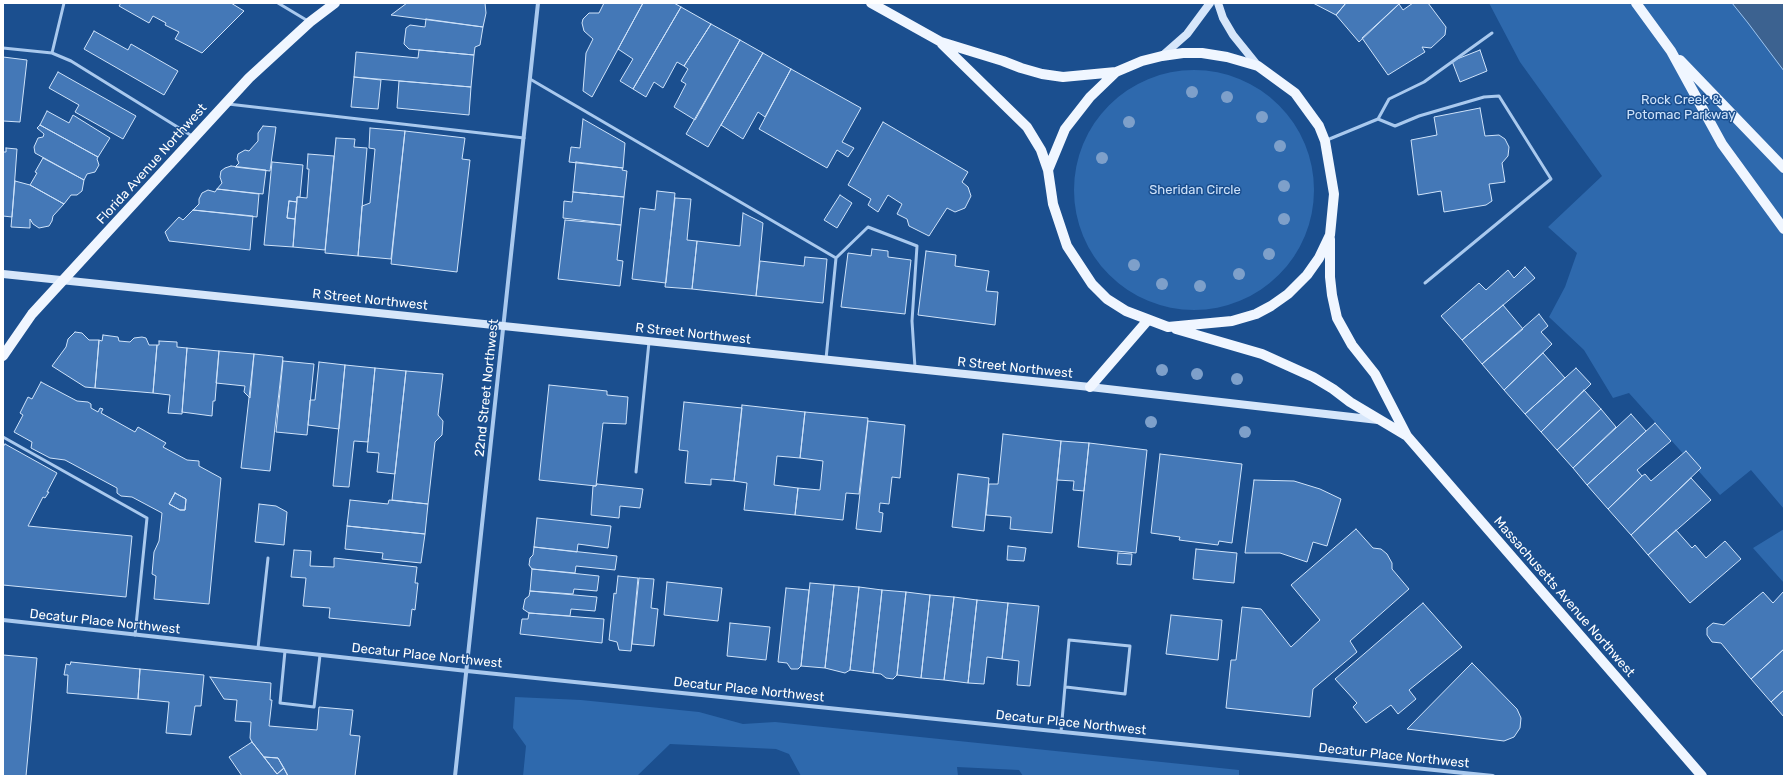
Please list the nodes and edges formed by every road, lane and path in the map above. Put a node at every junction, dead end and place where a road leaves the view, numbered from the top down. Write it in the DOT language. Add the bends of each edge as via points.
graph roads {
  1 [pos="64,3"];
  2 [pos="278,3"];
  3 [pos="335,3"];
  4 [pos="538,3"];
  5 [pos="871,3"];
  6 [pos="1210,3"];
  7 [pos="1218,3"];
  8 [pos="1636,3"];
  9 [pos="310,22"];
  10 [pos="1492,33"];
  11 [pos="941,42"];
  12 [pos="3,48"];
  13 [pos="1671,51"];
  14 [pos="52,53"];
  15 [pos="1162,56"];
  16 [pos="1258,66"];
  17 [pos="1116,72"];
  18 [pos="530,79"];
  19 [pos="224,104"];
  20 [pos="1378,119"];
  21 [pos="194,137"];
  22 [pos="524,138"];
  23 [pos="1325,141"];
  24 [pos="1784,168"];
  25 [pos="1048,170"];
  26 [pos="1784,228"];
  27 [pos="1330,235"];
  28 [pos="836,258"];
  29 [pos="3,274"];
  30 [pos="63,280"];
  31 [pos="1425,283"];
  32 [pos="1148,320"];
  33 [pos="504,326"];
  34 [pos="1168,327"];
  35 [pos="649,342"];
  36 [pos="3,356"];
  37 [pos="826,360"];
  38 [pos="916,370"];
  39 [pos="1090,388"];
  40 [pos="1379,420"];
  41 [pos="1407,436"];
  42 [pos="3,437"];
  43 [pos="636,472"];
  44 [pos="268,558"];
  45 [pos="3,620"];
  46 [pos="135,635"];
  47 [pos="258,648"];
  48 [pos="285,651"];
  49 [pos="320,655"];
  50 [pos="467,671"];
  51 [pos="1066,687"];
  52 [pos="1062,732"];
  53 [pos="1699,775"];
  54 [pos="455,776"];
  55 [pos="1493,776"];
  1 -- 14 [label="lane"];
  2 -- 9 [label="lane"];
  3 -- 9 [label="main road, Florida Avenue Northwest"];
  4 -- 18 [label="street, 22nd Street Northwest"];
  5 -- 11 [label="main road"];
  6 -- 15 [label="main road" via="1187,34"];
  7 -- 16 [label="main road" via="1233,35"];
  8 -- 13 [label="main road"];
  9 -- 19 [label="main road, Florida Avenue Northwest" via="273,54"];
  10 -- 20 [label="lane" via="1424,82 1389,99"];
  11 -- 17 [label="main road" via="1042,74 1063,77"];
  11 -- 25 [label="main road" via="1027,127 1042,150"];
  12 -- 14 [label="lane"];
  13 -- 24 [label="main road"];
  13 -- 26 [label="main road" via="1722,144"];
  14 -- 21 [label="lane" via="71,61"];
  15 -- 16 [label="main road" via="1202,53"];
  15 -- 17 [label="main road"];
  16 -- 23 [label="main road" via="1295,93 1319,126"];
  17 -- 25 [label="main road" via="1090,97 1065,129"];
  18 -- 22 [label="street, 22nd Street Northwest"];
  18 -- 28 [label="lane"];
  19 -- 21 [label="main road, Florida Avenue Northwest"];
  19 -- 22 [label="lane"];
  20 -- 23 [label="lane"];
  20 -- 31 [label="lane" via="1396,126 1426,114 1484,97 1499,96 1551,179"];
  21 -- 30 [label="main road, Florida Avenue Northwest"];
  22 -- 33 [label="street, 22nd Street Northwest"];
  23 -- 27 [label="main road" via="1334,194"];
  25 -- 32 [label="main road, Massachusetts Avenue Northwest" via="1058,223 1076,262 1107,299 1126,311"];
  27 -- 34 [label="main road" via="1307,275 1271,306 1256,314 1232,321"];
  27 -- 41 [label="main road, Massachusetts Avenue Northwest" via="1331,283 1337,318 1352,345 1375,374"];
  28 -- 37 [label="lane"];
  28 -- 38 [label="lane" via="868,227 917,246 912,320"];
  29 -- 30 [label="main road, R Street Northwest"];
  30 -- 33 [label="main road, R Street Northwest"];
  30 -- 36 [label="main road, Florida Avenue Northwest" via="32,314"];
  32 -- 34 [label="main road, Massachusetts Avenue Northwest"];
  32 -- 39 [label="main road"];
  33 -- 35 [label="main road, R Street Northwest"];
  33 -- 50 [label="street, 22nd Street Northwest"];
  34 -- 40 [label="main road, Massachusetts Avenue Northwest" via="1256,352 1293,368 1333,389"];
  35 -- 37 [label="main road, R Street Northwest"];
  35 -- 43 [label="lane"];
  37 -- 38 [label="main road, R Street Northwest"];
  38 -- 39 [label="main road, R Street Northwest"];
  39 -- 40 [label="main road, R Street Northwest"];
  40 -- 41 [label="main road, Massachusetts Avenue Northwest"];
  41 -- 53 [label="main road, Massachusetts Avenue Northwest"];
  42 -- 46 [label="lane" via="146,518"];
  44 -- 47 [label="lane"];
  45 -- 46 [label="street, Decatur Place Northwest"];
  46 -- 47 [label="street, Decatur Place Northwest"];
  47 -- 48 [label="street, Decatur Place Northwest"];
  48 -- 49 [label="street, Decatur Place Northwest"];
  48 -- 49 [label="lane" via="280,703 314,707"];
  49 -- 50 [label="street, Decatur Place Northwest"];
  50 -- 52 [label="street, Decatur Place Northwest"];
  50 -- 54 [label="street, 22nd Street Northwest"];
  51 -- 51 [label="lane" via="1069,640 1130,646 1125,694"];
  51 -- 52 [label="lane"];
  52 -- 55 [label="street, Decatur Place Northwest"];
}
